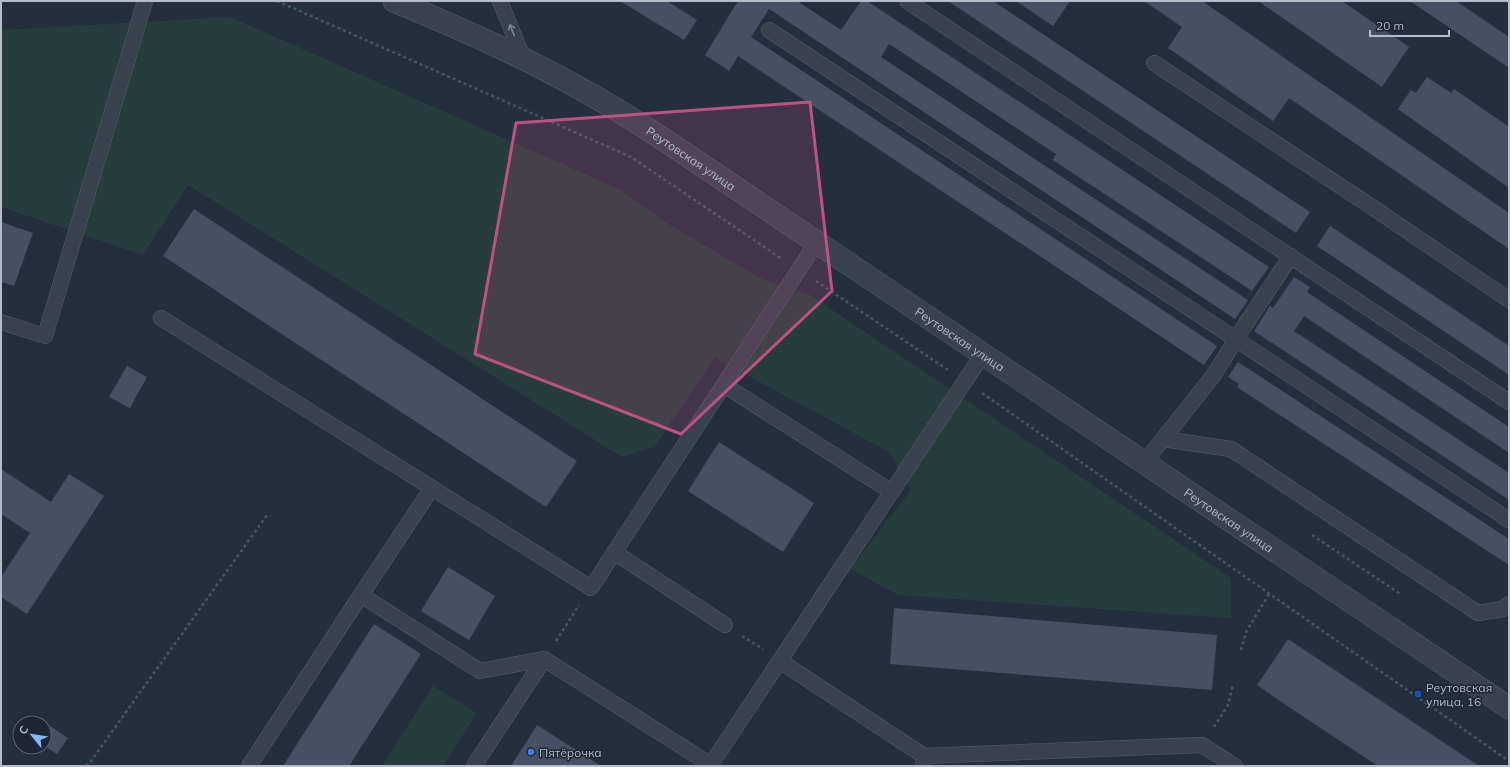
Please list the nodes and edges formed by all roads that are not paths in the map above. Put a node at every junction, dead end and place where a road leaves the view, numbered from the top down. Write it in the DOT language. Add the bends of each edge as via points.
graph roads {
  1 [pos="145,1"];
  2 [pos="394,1"];
  3 [pos="500,1"];
  4 [pos="907,1"];
  5 [pos="769,30"];
  6 [pos="524,60"];
  7 [pos="1154,63"];
  8 [pos="817,242"];
  9 [pos="1291,256"];
  10 [pos="1509,300"];
  11 [pos="161,318"];
  12 [pos="1,322"];
  13 [pos="1235,340"];
  14 [pos="984,354"];
  15 [pos="724,385"];
  16 [pos="1509,402"];
  17 [pos="1163,439"];
  18 [pos="1144,463"];
  19 [pos="432,488"];
  20 [pos="892,492"];
  21 [pos="1509,520"];
  22 [pos="614,552"];
  23 [pos="360,595"];
  24 [pos="1509,604"];
  25 [pos="725,625"];
  26 [pos="544,659"];
  27 [pos="780,661"];
  28 [pos="1509,708"];
  29 [pos="923,761"];
  30 [pos="710,765"];
  31 [pos="249,766"];
  32 [pos="474,766"];
  33 [pos="1235,766"];
  1 -- 12 [label="lane" via="45,336"];
  2 -- 6 [label="street, Реутовская улица"];
  6 -- 3 [label="lane, one-way"];
  4 -- 9 [label="lane"];
  5 -- 13 [label="lane"];
  6 -- 8 [label="street, Реутовская улица" via="588,92 624,114"];
  7 -- 10 [label="lane"];
  8 -- 14 [label="street, Реутовская улица"];
  8 -- 15 [label="lane"];
  9 -- 13 [label="lane"];
  9 -- 16 [label="lane"];
  11 -- 19 [label="lane"];
  13 -- 17 [label="lane" via="1213,376"];
  13 -- 21 [label="lane"];
  14 -- 18 [label="street, Реутовская улица"];
  14 -- 20 [label="lane"];
  15 -- 20 [label="lane"];
  15 -- 22 [label="lane"];
  17 -- 18 [label="lane"];
  17 -- 24 [label="lane" via="1231,449 1478,613 1503,609"];
  18 -- 28 [label="street, Реутовская улица"];
  19 -- 22 [label="lane" via="591,588"];
  19 -- 23 [label="lane"];
  20 -- 27 [label="lane"];
  22 -- 25 [label="lane"];
  23 -- 26 [label="lane" via="480,671"];
  23 -- 31 [label="lane"];
  26 -- 30 [label="lane"];
  26 -- 32 [label="lane"];
  27 -- 29 [label="lane"];
  27 -- 30 [label="lane"];
  29 -- 33 [label="lane" via="1202,745"];
}
